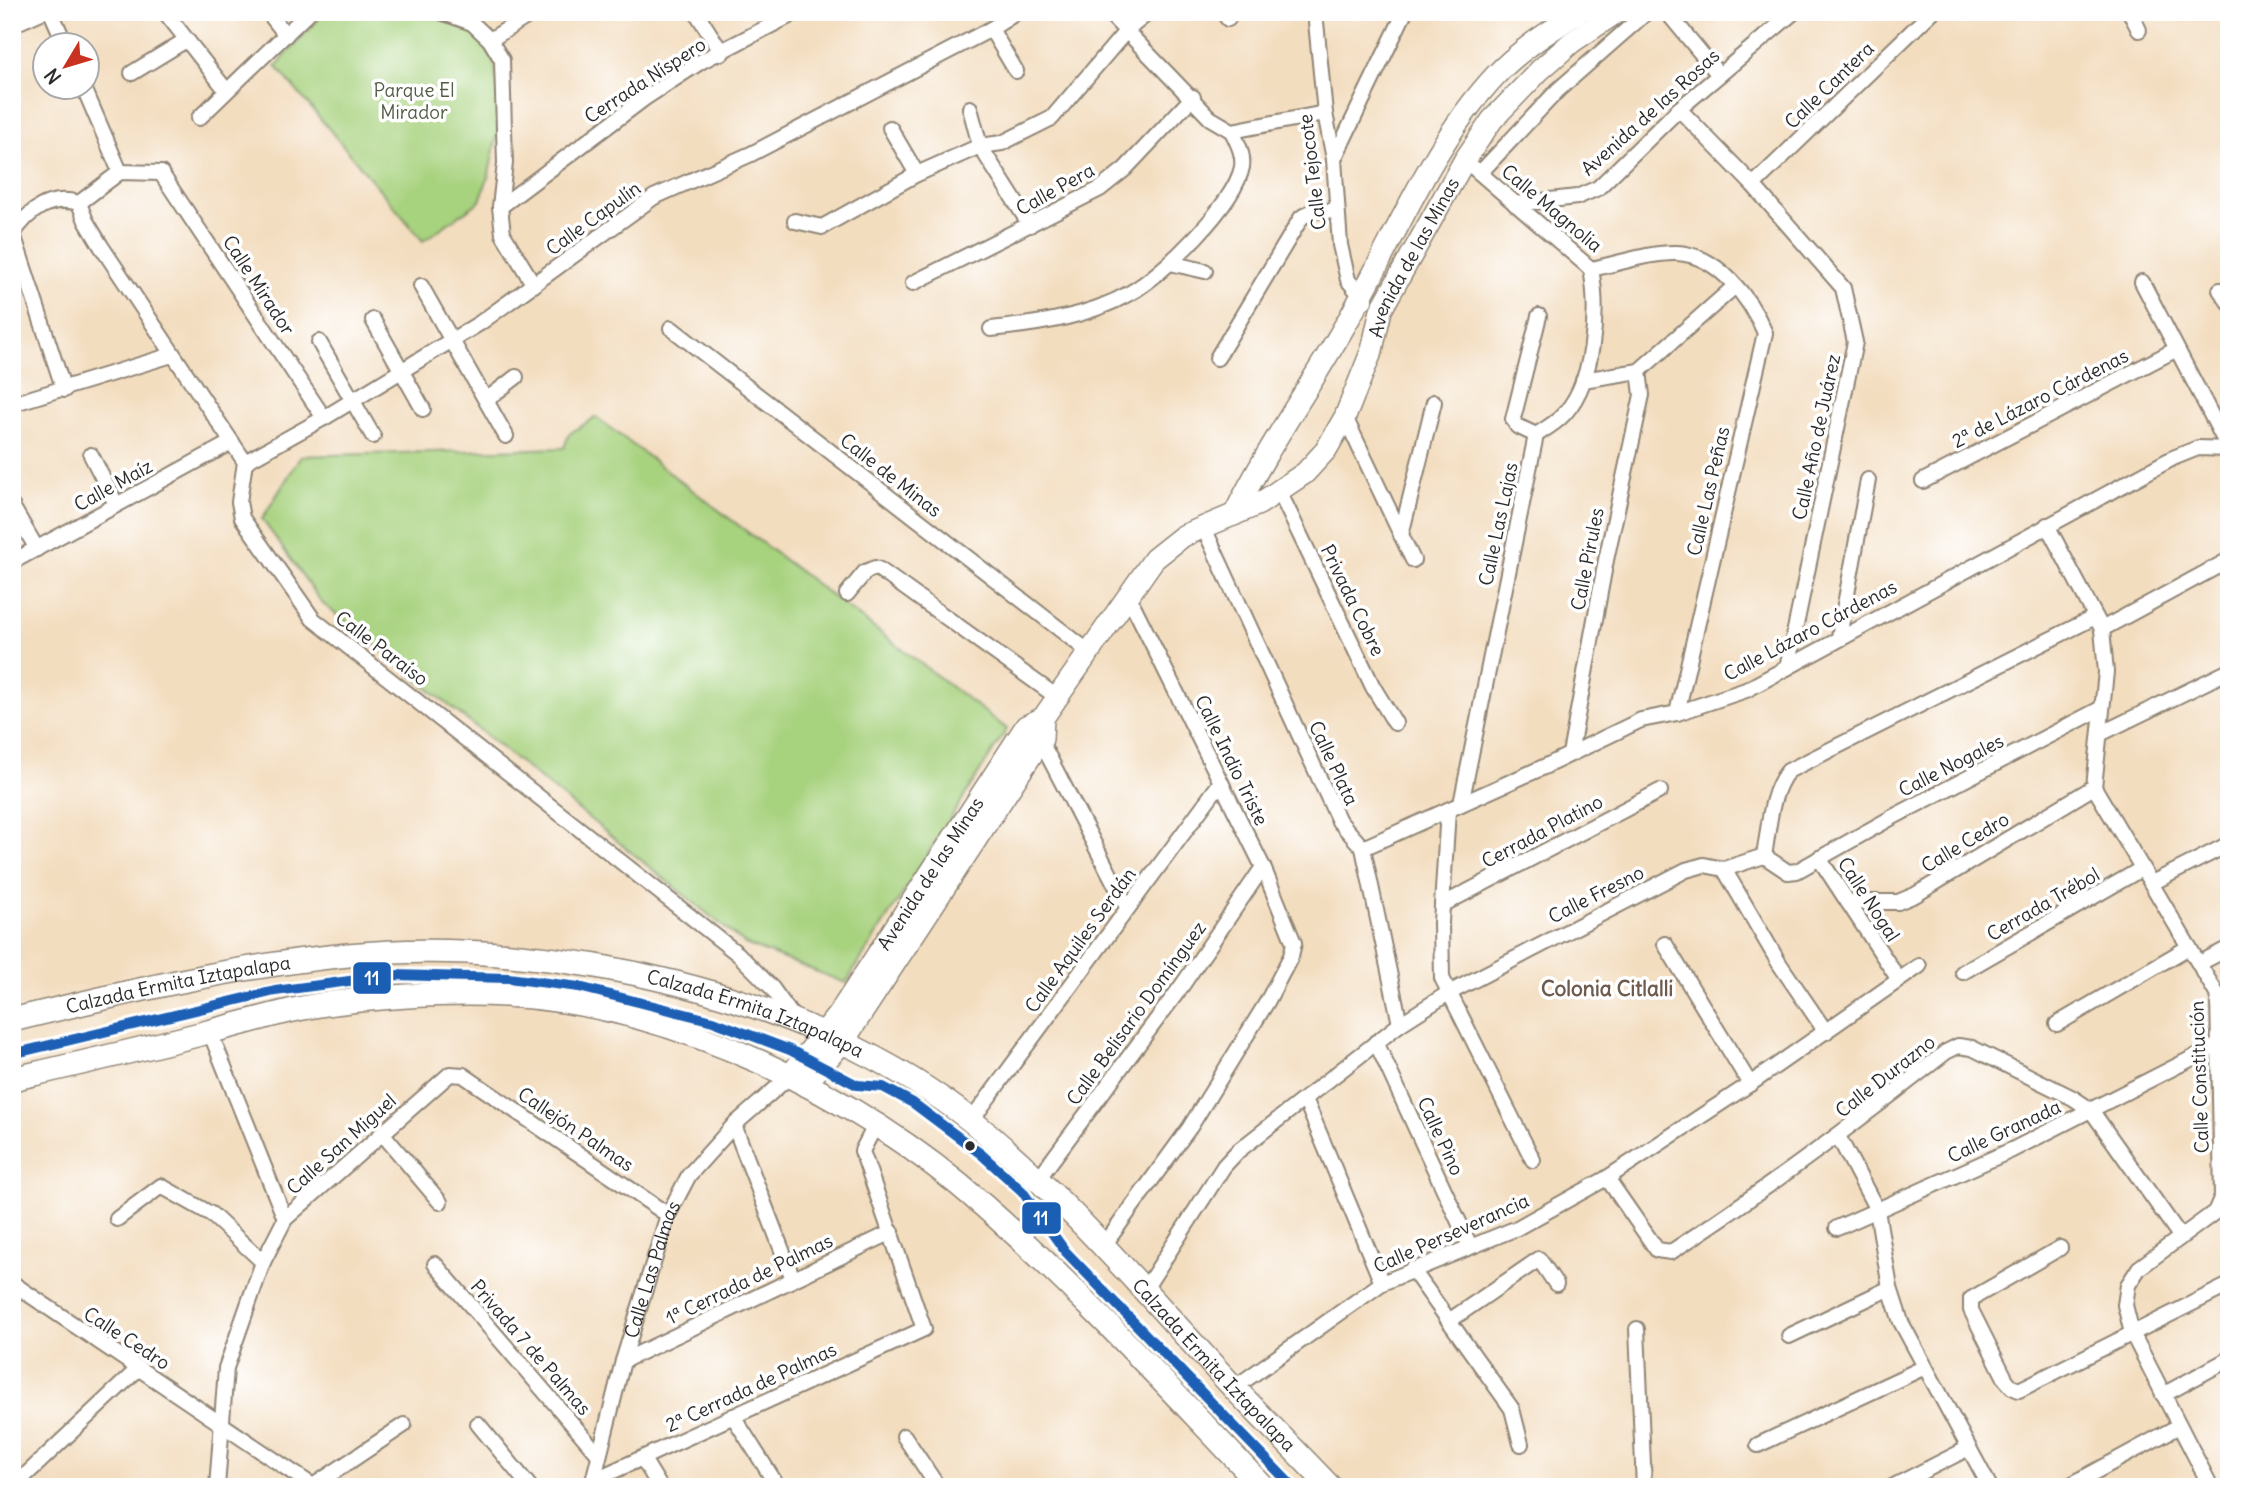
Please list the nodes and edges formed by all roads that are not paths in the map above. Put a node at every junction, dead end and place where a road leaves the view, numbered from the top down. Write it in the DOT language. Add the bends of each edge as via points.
graph roads {
  1 [pos="41,12"];
  2 [pos="51,12"];
  3 [pos="165,12"];
  4 [pos="268,12"];
  5 [pos="309,12"];
  6 [pos="441,12"];
  7 [pos="534,12"];
  8 [pos="696,12"];
  9 [pos="797,12"];
  10 [pos="1017,12"];
  11 [pos="1108,12"];
  12 [pos="1149,12"];
  13 [pos="1315,12"];
  14 [pos="1405,12"];
  15 [pos="1580,12"];
  16 [pos="1617,12"];
  17 [pos="1647,12"];
  18 [pos="1667,12"];
  19 [pos="1794,12"];
  20 [pos="1932,12"];
  21 [pos="2130,12"];
  22 [pos="12,25"];
  23 [pos="991,29"];
  24 [pos="1127,30"];
  25 [pos="2139,30"];
  26 [pos="60,32"];
  27 [pos="286,35"];
  28 [pos="186,40"];
  29 [pos="490,40"];
  30 [pos="722,52"];
  31 [pos="1016,71"];
  32 [pos="132,73"];
  33 [pos="1718,75"];
  34 [pos="226,90"];
  35 [pos="1193,97"];
  36 [pos="90,102"];
  37 [pos="970,108"];
  38 [pos="1679,109"];
  39 [pos="1325,113"];
  40 [pos="199,118"];
  41 [pos="890,128"];
  42 [pos="1232,131"];
  43 [pos="980,146"];
  44 [pos="1334,159"];
  45 [pos="505,163"];
  46 [pos="1472,167"];
  47 [pos="120,172"];
  48 [pos="917,174"];
  49 [pos="1753,185"];
  50 [pos="521,190"];
  51 [pos="79,203"];
  52 [pos="1515,204"];
  53 [pos="500,207"];
  54 [pos="1336,212"];
  55 [pos="794,221"];
  56 [pos="1030,226"];
  57 [pos="13,235"];
  58 [pos="1170,262"];
  59 [pos="1591,269"];
  60 [pos="1205,271"];
  61 [pos="2142,282"];
  62 [pos="913,283"];
  63 [pos="534,285"];
  64 [pos="421,286"];
  65 [pos="1735,286"];
  66 [pos="2220,290"];
  67 [pos="1360,299"];
  68 [pos="2229,303"];
  69 [pos="1381,310"];
  70 [pos="1539,316"];
  71 [pos="373,320"];
  72 [pos="670,328"];
  73 [pos="991,329"];
  74 [pos="452,340"];
  75 [pos="319,342"];
  76 [pos="2175,350"];
  77 [pos="172,355"];
  78 [pos="1217,358"];
  79 [pos="401,369"];
  80 [pos="1639,371"];
  81 [pos="516,377"];
  82 [pos="1583,380"];
  83 [pos="64,390"];
  84 [pos="353,399"];
  85 [pos="486,400"];
  86 [pos="1434,402"];
  87 [pos="12,404"];
  88 [pos="423,409"];
  89 [pos="1345,416"];
  90 [pos="324,418"];
  91 [pos="1536,435"];
  92 [pos="373,436"];
  93 [pos="506,436"];
  94 [pos="232,442"];
  95 [pos="2229,449"];
  96 [pos="91,455"];
  97 [pos="245,462"];
  98 [pos="1868,480"];
  99 [pos="1923,481"];
  100 [pos="1279,491"];
  101 [pos="116,504"];
  102 [pos="12,506"];
  103 [pos="1234,515"];
  104 [pos="2047,524"];
  105 [pos="1203,526"];
  106 [pos="1401,535"];
  107 [pos="37,549"];
  108 [pos="1413,560"];
  109 [pos="2229,560"];
  110 [pos="12,562"];
  111 [pos="847,594"];
  112 [pos="1129,597"];
  113 [pos="2098,623"];
  114 [pos="1839,637"];
  115 [pos="1089,652"];
  116 [pos="1787,668"];
  117 [pos="2229,671"];
  118 [pos="1057,697"];
  119 [pos="2102,708"];
  120 [pos="1678,713"];
  121 [pos="1395,723"];
  122 [pos="1037,728"];
  123 [pos="2100,734"];
  124 [pos="1570,754"];
  125 [pos="1221,782"];
  126 [pos="2094,787"];
  127 [pos="1660,791"];
  128 [pos="1454,807"];
  129 [pos="2229,844"];
  130 [pos="1363,848"];
  131 [pos="1764,856"];
  132 [pos="1819,858"];
  133 [pos="1263,867"];
  134 [pos="2143,868"];
  135 [pos="1724,869"];
  136 [pos="2152,883"];
  137 [pos="1848,902"];
  138 [pos="1442,905"];
  139 [pos="1127,907"];
  140 [pos="1665,944"];
  141 [pos="2189,947"];
  142 [pos="2229,948"];
  143 [pos="2200,963"];
  144 [pos="1919,966"];
  145 [pos="1963,972"];
  146 [pos="1899,980"];
  147 [pos="1447,994"];
  148 [pos="2224,995"];
  149 [pos="12,1020"];
  150 [pos="798,1024"];
  151 [pos="1400,1024"];
  152 [pos="2057,1024"];
  153 [pos="210,1032"];
  154 [pos="1826,1032"];
  155 [pos="833,1038"];
  156 [pos="1376,1042"];
  157 [pos="2220,1044"];
  158 [pos="463,1075"];
  159 [pos="12,1079"];
  160 [pos="790,1083"];
  161 [pos="1751,1084"];
  162 [pos="1305,1099"];
  163 [pos="2091,1110"];
  164 [pos="971,1121"];
  165 [pos="734,1125"];
  166 [pos="875,1126"];
  167 [pos="382,1133"];
  168 [pos="1838,1136"];
  169 [pos="1533,1160"];
  170 [pos="1606,1178"];
  171 [pos="1038,1180"];
  172 [pos="440,1202"];
  173 [pos="1878,1210"];
  174 [pos="668,1215"];
  175 [pos="117,1219"];
  176 [pos="285,1219"];
  177 [pos="1837,1228"];
  178 [pos="892,1232"];
  179 [pos="2180,1236"];
  180 [pos="1105,1244"];
  181 [pos="1470,1246"];
  182 [pos="2060,1248"];
  183 [pos="262,1262"];
  184 [pos="435,1264"];
  185 [pos="1412,1269"];
  186 [pos="793,1279"];
  187 [pos="12,1283"];
  188 [pos="1382,1283"];
  189 [pos="1556,1284"];
  190 [pos="2229,1285"];
  191 [pos="1891,1288"];
  192 [pos="1145,1289"];
  193 [pos="1448,1321"];
  194 [pos="1637,1329"];
  195 [pos="2132,1334"];
  196 [pos="1789,1336"];
  197 [pos="2229,1359"];
  198 [pos="623,1361"];
  199 [pos="1925,1367"];
  200 [pos="139,1368"];
  201 [pos="1234,1388"];
  202 [pos="2163,1395"];
  203 [pos="733,1416"];
  204 [pos="222,1424"];
  205 [pos="478,1424"];
  206 [pos="404,1425"];
  207 [pos="2179,1426"];
  208 [pos="904,1436"];
  209 [pos="1521,1444"];
  210 [pos="1758,1445"];
  211 [pos="1969,1448"];
  212 [pos="599,1455"];
  213 [pos="643,1459"];
  214 [pos="14,1481"];
  215 [pos="325,1483"];
  216 [pos="593,1484"];
  217 [pos="217,1487"];
  218 [pos="530,1487"];
  219 [pos="660,1487"];
  220 [pos="778,1487"];
  221 [pos="938,1487"];
  222 [pos="1263,1487"];
  223 [pos="1330,1487"];
  224 [pos="1644,1487"];
  225 [pos="1892,1487"];
  226 [pos="1990,1487"];
  227 [pos="2067,1487"];
  228 [pos="2211,1487"];
  1 -- 22 [label="street"];
  2 -- 26 [label="street"];
  3 -- 28 [label="street"];
  4 -- 27 [label="street"];
  5 -- 27 [label="street"];
  6 -- 29 [label="street" via="472,23"];
  7 -- 29 [label="street"];
  8 -- 30 [label="street"];
  9 -- 30 [label="street, Cerrada Níspero"];
  10 -- 23 [label="street, Calle Capulín"];
  11 -- 24 [label="street"];
  12 -- 24 [label="street"];
  13 -- 39 [label="street, Calle Tejocote"];
  14 -- 44 [label="street"];
  15 -- 67 [label="street, Avenida de las Minas" via="1495,76 1444,145"];
  16 -- 46 [label="street, Avenida de las Minas" via="1572,42 1492,120"];
  17 -- 46 [label="street"];
  18 -- 33 [label="street"];
  19 -- 33 [label="street, Avenida de las Rosas"];
  20 -- 49 [label="street, Calle Cantera"];
  21 -- 25 [label="street"];
  23 -- 31 [label="street"];
  23 -- 63 [label="street, Calle Capulín" via="751,154 654,197"];
  24 -- 35 [label="street"];
  24 -- 43 [label="street" via="1052,118 1002,143"];
  27 -- 34 [label="street"];
  28 -- 32 [label="street"];
  28 -- 34 [label="street"];
  29 -- 45 [label="street" via="502,60"];
  30 -- 50 [label="street, Cerrada Níspero" via="645,98"];
  33 -- 38 [label="street, Avenida de las Rosas"];
  34 -- 40 [label="street"];
  35 -- 42 [label="street" via="1210,118"];
  35 -- 56 [label="street, Calle Pera" via="1100,189"];
  36 -- 47 [label="street"];
  37 -- 43 [label="street"];
  38 -- 49 [label="street, Calle Año de Juárez"];
  38 -- 52 [label="street, Avenida de las Rosas" via="1598,188 1577,197"];
  39 -- 42 [label="street"];
  39 -- 44 [label="street, Calle Tejocote"];
  41 -- 48 [label="street"];
  42 -- 58 [label="street" via="1241,150 1242,167 1203,230"];
  43 -- 48 [label="street"];
  43 -- 56 [label="street"];
  44 -- 54 [label="street, Calle Tejocote"];
  45 -- 50 [label="street"];
  45 -- 53 [label="street"];
  46 -- 52 [label="street, Calle Magnolia"];
  46 -- 69 [label="street, Avenida de las Minas"];
  47 -- 51 [label="street"];
  47 -- 90 [label="street, Calle Mirador" via="161,173"];
  48 -- 55 [label="street" via="822,227"];
  49 -- 116 [label="street, Calle Año de Juárez" via="1843,288 1856,342"];
  50 -- 53 [label="street, Cerrada Níspero"];
  51 -- 57 [label="street" via="62,198 33,210"];
  51 -- 77 [label="street"];
  52 -- 59 [label="street, Calle Magnolia"];
  53 -- 63 [label="street" via="503,234"];
  54 -- 67 [label="street, Calle Tejocote" via="1348,280"];
  54 -- 78 [label="street" via="1320,209 1301,218"];
  56 -- 62 [label="street, Calle Pera"];
  57 -- 83 [label="street"];
  58 -- 60 [label="street"];
  58 -- 73 [label="street" via="1130,293 1079,314"];
  59 -- 65 [label="street, Calle Magnolia" via="1674,253 1707,262"];
  59 -- 82 [label="street" via="1595,326"];
  61 -- 76 [label="street"];
  63 -- 74 [label="street, Calle Capulín"];
  64 -- 74 [label="street"];
  65 -- 80 [label="street"];
  65 -- 120 [label="street, Calle Las Peñas" via="1754,307 1765,333"];
  66 -- 68 [label="street"];
  67 -- 69 [label="street"];
  67 -- 103 [label="street, Avenida de las Minas"];
  69 -- 89 [label="street, Avenida de las Minas" via="1372,351"];
  70 -- 91 [label="street" via="1513,418 1517,426"];
  71 -- 79 [label="street"];
  72 -- 115 [label="street, Calle de Minas"];
  74 -- 79 [label="street, Calle Capulín"];
  74 -- 85 [label="street"];
  75 -- 84 [label="street"];
  76 -- 95 [label="street"];
  76 -- 99 [label="street, 2ª de Lázaro Cárdenas"];
  77 -- 83 [label="street"];
  77 -- 94 [label="street"];
  79 -- 84 [label="street, Calle Capulín"];
  79 -- 88 [label="street"];
  80 -- 82 [label="street"];
  80 -- 124 [label="street, Calle Pirules" via="1642,395"];
  81 -- 85 [label="street"];
  82 -- 91 [label="street" via="1560,418"];
  83 -- 87 [label="street"];
  84 -- 90 [label="street, Calle Capulín"];
  84 -- 92 [label="street"];
  85 -- 93 [label="street"];
  86 -- 106 [label="street"];
  89 -- 100 [label="street, Avenida de las Minas" via="1326,450"];
  89 -- 106 [label="street"];
  90 -- 97 [label="street, Calle Capulín"];
  91 -- 128 [label="street, Calle Las Lajas"];
  94 -- 97 [label="street"];
  94 -- 101 [label="street, Calle Maíz"];
  95 -- 104 [label="street, Calle Lázaro Cárdenas" via="2198,448 2173,458"];
  96 -- 101 [label="street"];
  97 -- 150 [label="street, Calle Paraíso" via="239,502 242,518 313,619 738,954 772,988"];
  98 -- 114 [label="street"];
  100 -- 103 [label="street, Avenida de las Minas"];
  100 -- 121 [label="street, Privada Cobre" via="1373,687"];
  101 -- 107 [label="street, Calle Maíz"];
  102 -- 107 [label="street"];
  103 -- 105 [label="street, Avenida de las Minas"];
  104 -- 113 [label="street"];
  104 -- 114 [label="street, Calle Lázaro Cárdenas"];
  105 -- 112 [label="street, Avenida de las Minas" via="1154,559"];
  105 -- 130 [label="street, Calle Plata" via="1339,821"];
  106 -- 108 [label="street"];
  107 -- 110 [label="street, Calle Maíz"];
  109 -- 113 [label="street"];
  111 -- 118 [label="street" via="869,569 880,570"];
  112 -- 115 [label="street, Avenida de las Minas"];
  112 -- 125 [label="street, Calle Indio Triste"];
  113 -- 119 [label="street" via="2106,673"];
  113 -- 131 [label="street" via="1788,771 1777,791"];
  114 -- 116 [label="street, Calle Lázaro Cárdenas"];
  115 -- 118 [label="street, Avenida de las Minas"];
  116 -- 120 [label="street, Calle Lázaro Cárdenas" via="1746,690"];
  117 -- 123 [label="street"];
  118 -- 122 [label="street, Avenida de las Minas"];
  119 -- 123 [label="street"];
  119 -- 132 [label="street, Calle Nogales"];
  120 -- 124 [label="street, Calle Lázaro Cárdenas" via="1641,720"];
  122 -- 139 [label="street"];
  122 -- 155 [label="street, Avenida de las Minas"];
  123 -- 126 [label="street"];
  124 -- 128 [label="street, Calle Lázaro Cárdenas"];
  125 -- 133 [label="street, Calle Indio Triste"];
  125 -- 139 [label="street, Calle Aquiles Serdán"];
  126 -- 134 [label="street, Calle Constitución"];
  126 -- 137 [label="street, Calle Cedro" via="1915,895 1898,902"];
  127 -- 138 [label="street, Cerrada Platino"];
  128 -- 130 [label="street, Calle Lázaro Cárdenas"];
  128 -- 138 [label="street, Calle Las Lajas"];
  129 -- 136 [label="street"];
  130 -- 151 [label="street, Calle Plata"];
  131 -- 132 [label="street, Calle Nogal" via="1788,872"];
  131 -- 135 [label="street, Calle Fresno"];
  132 -- 137 [label="street, Calle Nogal"];
  133 -- 171 [label="street, Calle Belisario Domínguez"];
  133 -- 180 [label="street, Calle Indio Triste" via="1294,943 1291,956 1190,1127"];
  134 -- 136 [label="street, Calle Constitución"];
  134 -- 145 [label="street, Cerrada Trébol"];
  135 -- 147 [label="street, Calle Fresno" via="1704,865 1686,870"];
  135 -- 154 [label="street"];
  136 -- 141 [label="street, Calle Constitución"];
  137 -- 146 [label="street, Calle Nogal"];
  138 -- 147 [label="street, Calle Las Lajas" via="1442,978"];
  139 -- 164 [label="street, Calle Aquiles Serdán"];
  140 -- 161 [label="street"];
  141 -- 143 [label="street, Calle Constitución"];
  141 -- 152 [label="street"];
  142 -- 143 [label="street"];
  143 -- 148 [label="street, Calle Constitución"];
  144 -- 146 [label="street"];
  146 -- 154 [label="street"];
  147 -- 151 [label="street, Calle Fresno"];
  147 -- 169 [label="street, Calle Las Lajas"];
  148 -- 157 [label="street, Calle Constitución"];
  149 -- 150 [label="main road, Calzada Ermita Iztapalapa" via="202,975 347,955 416,952 590,965 688,988"];
  150 -- 155 [label="main road, Calzada Ermita Iztapalapa"];
  151 -- 156 [label="street, Calle Fresno"];
  153 -- 159 [label="main road, Calzada Ermita Iztapalapa"];
  153 -- 160 [label="main road, Calzada Ermita Iztapalapa" via="330,1003 420,995 507,995 589,1006 665,1027 736,1052"];
  153 -- 176 [label="street"];
  154 -- 161 [label="street"];
  155 -- 160 [label="street, Calle Las Palmas"];
  155 -- 164 [label="main road, Calzada Ermita Iztapalapa" via="926,1089"];
  156 -- 162 [label="street, Calle Fresno"];
  156 -- 181 [label="street, Calle Pino"];
  157 -- 163 [label="street, Calle Granada"];
  157 -- 179 [label="street, Calle Constitución" via="2222,1196 2215,1212"];
  158 -- 167 [label="street, Calle San Miguel" via="450,1074"];
  158 -- 174 [label="street, Callejón Palmas"];
  160 -- 165 [label="street, Calle Las Palmas"];
  160 -- 166 [label="main road, Calzada Ermita Iztapalapa"];
  161 -- 170 [label="street, Calle Perseverancia"];
  162 -- 188 [label="street"];
  162 -- 192 [label="street, Calle Fresno" via="1224,1166"];
  163 -- 168 [label="street, Calle Durazno" via="1972,1048 1958,1046"];
  163 -- 173 [label="street, Calle Granada"];
  163 -- 179 [label="street, Calle Durazno"];
  164 -- 171 [label="main road, Calzada Ermita Iztapalapa"];
  165 -- 174 [label="street, Calle Las Palmas" via="690,1175"];
  165 -- 186 [label="street"];
  166 -- 178 [label="street" via="862,1151"];
  166 -- 222 [label="main road, Calzada Ermita Iztapalapa" via="984,1206"];
  167 -- 172 [label="street"];
  167 -- 176 [label="street, Calle San Miguel"];
  168 -- 170 [label="street, Calle Durazno" via="1671,1252 1657,1250"];
  168 -- 173 [label="street"];
  170 -- 181 [label="street, Calle Perseverancia" via="1517,1228"];
  171 -- 180 [label="main road, Calzada Ermita Iztapalapa"];
  173 -- 177 [label="street, Calle Granada"];
  173 -- 191 [label="street"];
  174 -- 198 [label="street, Calle Las Palmas"];
  175 -- 183 [label="street" via="161,1186 211,1214"];
  176 -- 183 [label="street, Calle San Miguel"];
  178 -- 186 [label="street, 1ª Cerrada de Palmas"];
  178 -- 203 [label="street, 2ª Cerrada de Palmas" via="924,1329"];
  179 -- 195 [label="street, Calle Constitución" via="2139,1268 2128,1285 2125,1305"];
  180 -- 192 [label="main road, Calzada Ermita Iztapalapa"];
  181 -- 185 [label="street, Calle Perseverancia"];
  182 -- 195 [label="street" via="1971,1299 1971,1310 2012,1387 2028,1388"];
  183 -- 204 [label="street, Calle San Miguel" via="226,1368"];
  184 -- 212 [label="street, Privada 7 de Palmas"];
  185 -- 188 [label="street, Calle Perseverancia"];
  185 -- 193 [label="street"];
  186 -- 198 [label="street, 1ª Cerrada de Palmas"];
  187 -- 200 [label="street, Calle Cedro"];
  188 -- 201 [label="street, Calle Perseverancia"];
  189 -- 193 [label="street" via="1539,1259"];
  190 -- 195 [label="street"];
  191 -- 196 [label="street"];
  191 -- 199 [label="street" via="1901,1322"];
  192 -- 201 [label="main road, Calzada Ermita Iztapalapa"];
  193 -- 209 [label="street" via="1511,1409"];
  194 -- 224 [label="street"];
  195 -- 202 [label="street, Calle Constitución"];
  197 -- 202 [label="street"];
  198 -- 212 [label="street, Calle Las Palmas"];
  199 -- 210 [label="street"];
  199 -- 211 [label="street"];
  200 -- 204 [label="street, Calle Cedro"];
  200 -- 214 [label="street"];
  201 -- 223 [label="main road, Calzada Ermita Iztapalapa"];
  202 -- 207 [label="street, Calle Constitución"];
  203 -- 213 [label="street, 2ª Cerrada de Palmas"];
  203 -- 220 [label="street"];
  204 -- 215 [label="street, Calle Cedro" via="313,1486"];
  204 -- 217 [label="street, Calle San Miguel"];
  205 -- 218 [label="street"];
  206 -- 215 [label="street"];
  207 -- 227 [label="street"];
  207 -- 228 [label="street, Calle Constitución"];
  208 -- 221 [label="street"];
  211 -- 225 [label="street"];
  211 -- 226 [label="street"];
  212 -- 216 [label="street, Calle Las Palmas"];
  213 -- 216 [label="street, 2ª Cerrada de Palmas"];
  213 -- 219 [label="street"];
}
